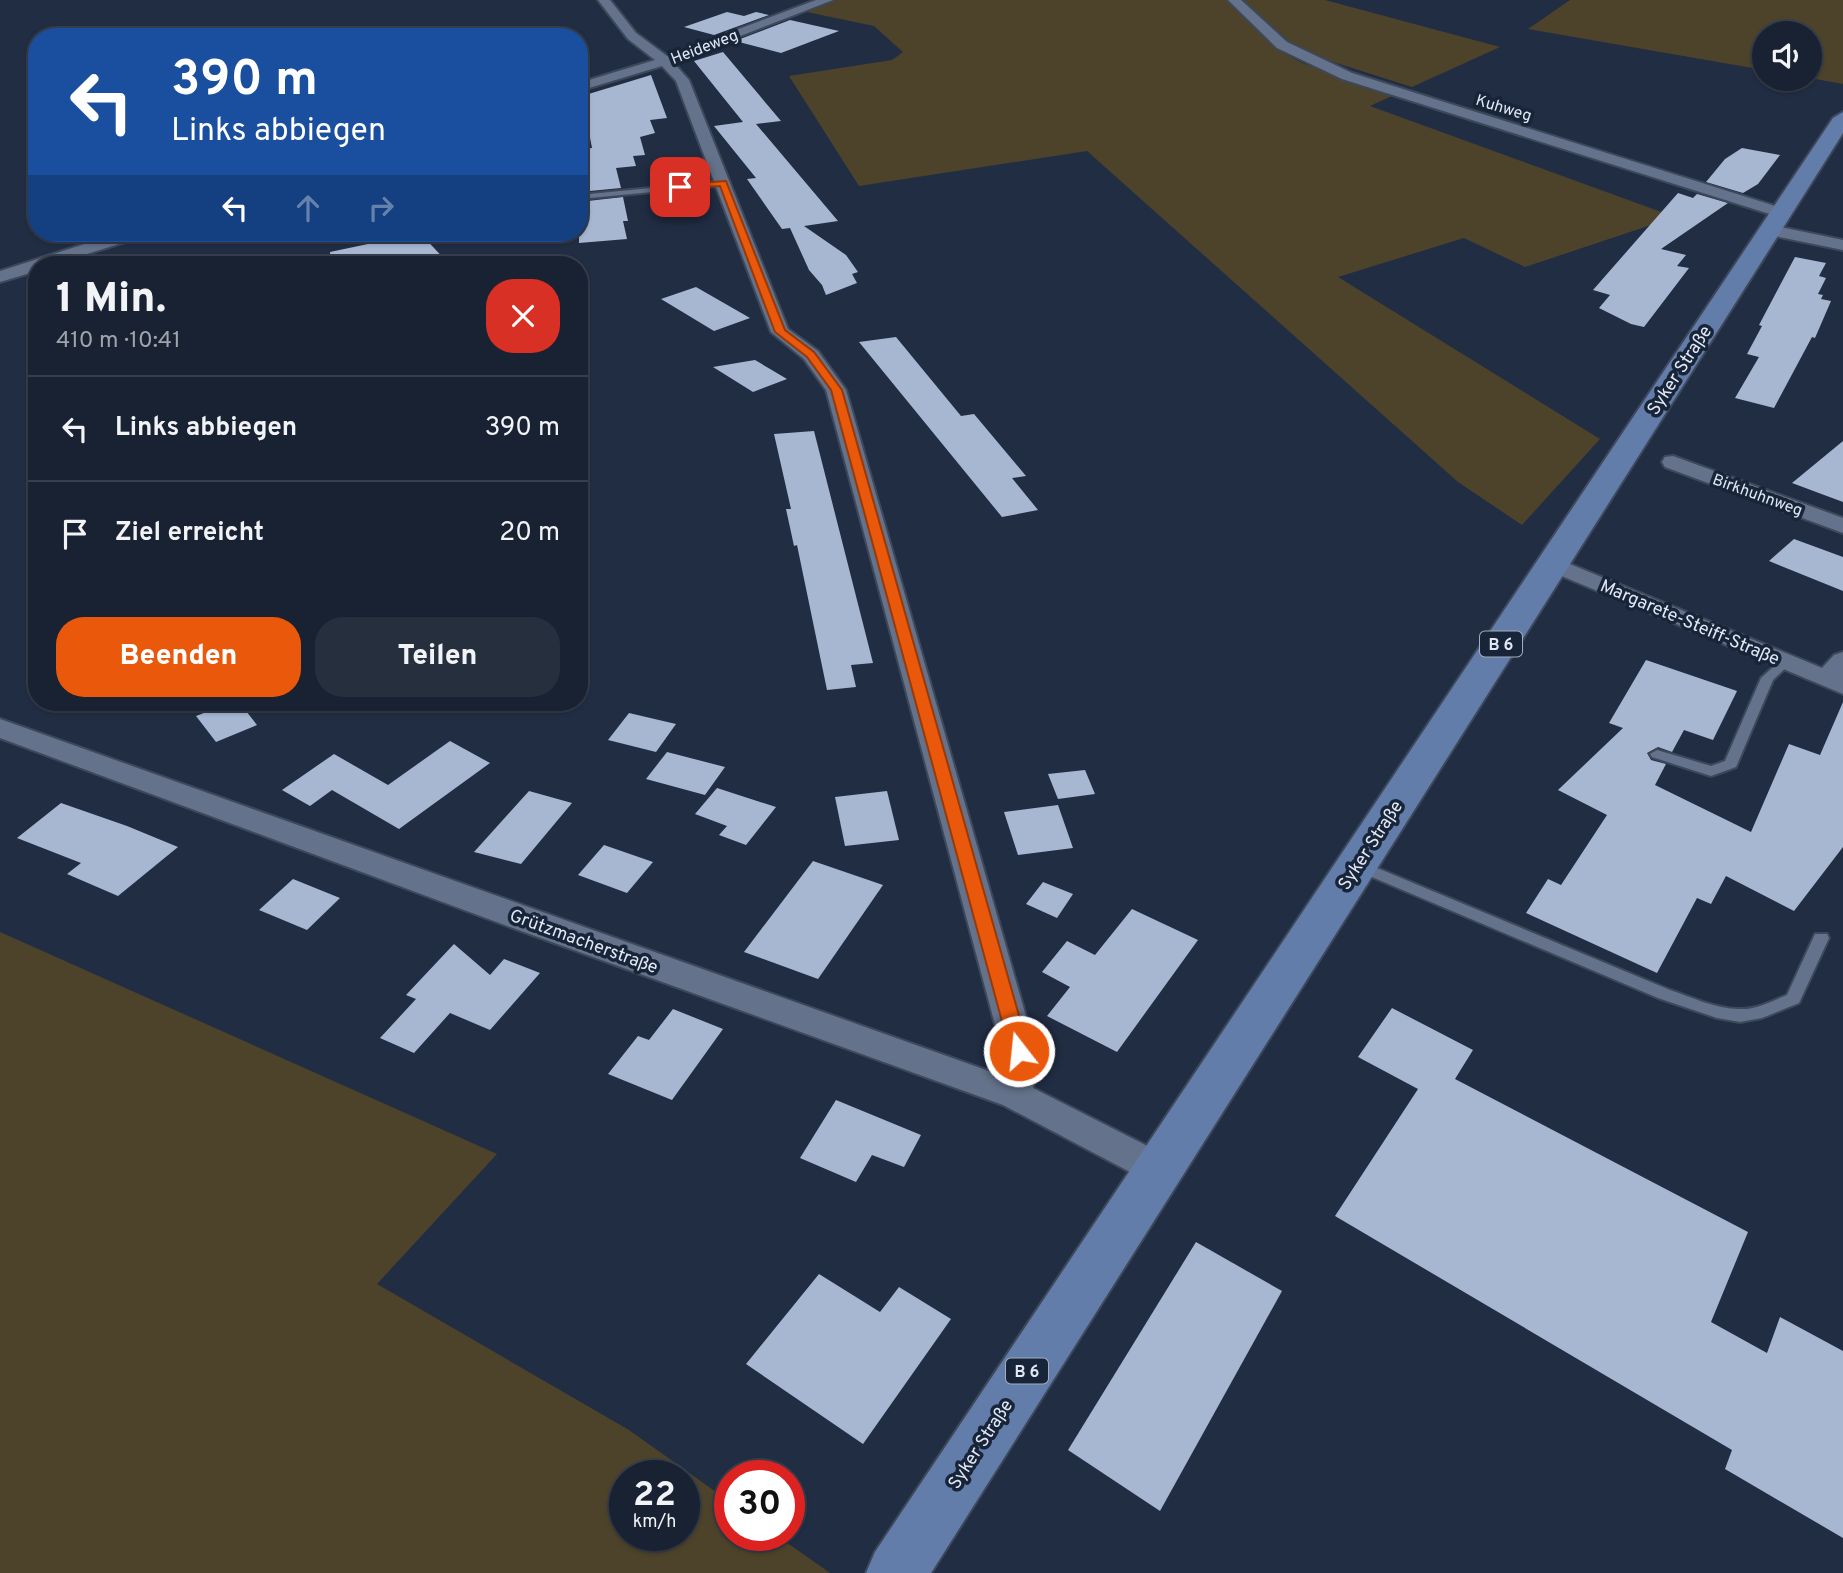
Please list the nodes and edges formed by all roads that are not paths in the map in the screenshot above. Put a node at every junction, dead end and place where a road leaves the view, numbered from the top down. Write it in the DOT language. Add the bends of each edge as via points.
graph roads {
  1 [pos="604,0"];
  2 [pos="827,0"];
  3 [pos="1234,0"];
  4 [pos="665,61"];
  5 [pos="588,84"];
  6 [pos="1843,118"];
  7 [pos="723,183"];
  8 [pos="588,196"];
  9 [pos="1777,222"];
  10 [pos="108,242"];
  11 [pos="1843,245"];
  12 [pos="65,256"];
  13 [pos="28,268"];
  14 [pos="0,277"];
  15 [pos="1673,462"];
  16 [pos="1843,526"];
  17 [pos="1553,564"];
  18 [pos="1786,662"];
  19 [pos="1837,675"];
  20 [pos="0,728"];
  21 [pos="1657,754"];
  22 [pos="1357,865"];
  23 [pos="1821,938"];
  24 [pos="1015,1095"];
  25 [pos="1160,1170"];
  26 [pos="896,1573"];
  1 -- 4 [label="street" via="632,36"];
  2 -- 4 [label="street, Heideweg"];
  3 -- 9 [label="street, Kuhweg" via="1282,45 1347,76"];
  4 -- 5 [label="street, Heideweg"];
  4 -- 7 [label="street" via="682,80"];
  6 -- 9 [label="main road, Syker Straße / B 6"];
  7 -- 8 [label="lane"];
  7 -- 24 [label="street" via="780,332 811,355 836,390 1019,1051"];
  9 -- 11 [label="street, Kuhweg"];
  9 -- 17 [label="main road, Syker Straße / B 6"];
  10 -- 12 [label="street"];
  13 -- 14 [label="street"];
  15 -- 16 [label="street, Birkhuhnweg"];
  17 -- 18 [label="street, Margarete-Steiff-Straße"];
  17 -- 22 [label="main road, Syker Straße / B 6"];
  18 -- 19 [label="street, Margarete-Steiff-Straße"];
  18 -- 21 [label="lane" via="1767,678 1731,764 1711,771"];
  20 -- 24 [label="street, Grützmacherstraße"];
  22 -- 23 [label="lane" via="1664,994 1740,1016 1793,999"];
  22 -- 25 [label="main road, Syker Straße / B 6"];
  24 -- 25 [label="street, Grützmacherstraße"];
  25 -- 26 [label="main road, Syker Straße / B 6"];
}
